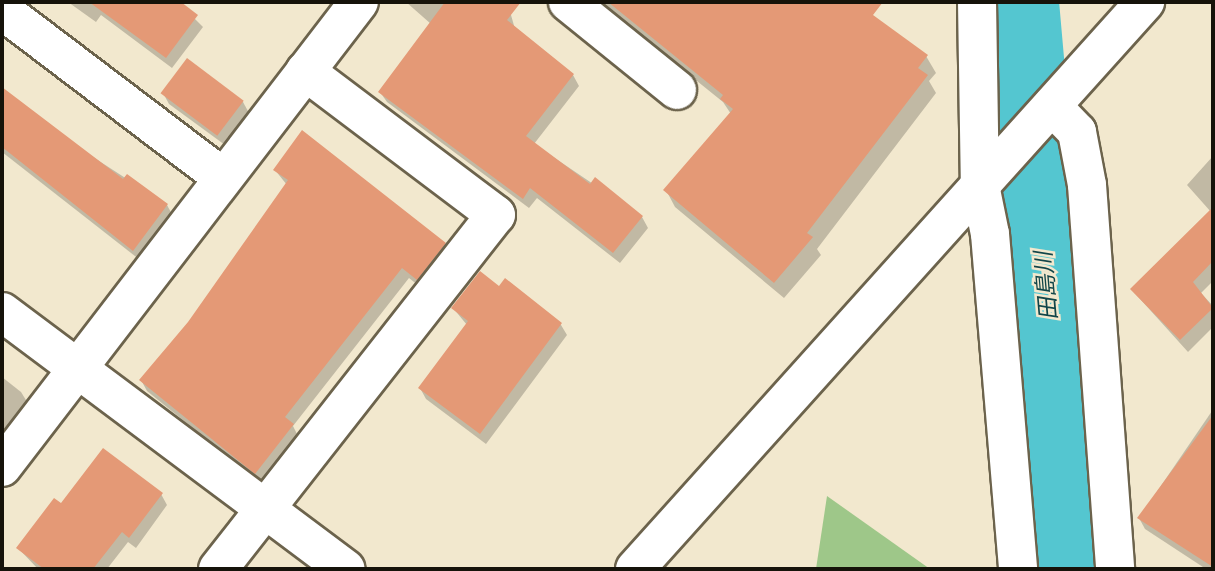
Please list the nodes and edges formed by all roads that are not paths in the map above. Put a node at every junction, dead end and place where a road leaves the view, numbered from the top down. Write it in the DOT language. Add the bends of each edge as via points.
graph roads {
  1 [pos="359,2"];
  2 [pos="568,2"];
  3 [pos="977,2"];
  4 [pos="1145,2"];
  5 [pos="2,10"];
  6 [pos="304,71"];
  7 [pos="677,90"];
  8 [pos="1052,106"];
  9 [pos="222,177"];
  10 [pos="980,185"];
  11 [pos="2,312"];
  12 [pos="74,368"];
  13 [pos="2,467"];
  14 [pos="266,510"];
  15 [pos="218,569"];
  16 [pos="345,569"];
  17 [pos="635,569"];
  18 [pos="1018,569"];
  19 [pos="1115,569"];
  1 -- 6 [label="street"];
  2 -- 7 [label="street"];
  3 -- 10 [label="street"];
  4 -- 8 [label="street"];
  5 -- 9 [label="street"];
  6 -- 9 [label="street"];
  6 -- 14 [label="street" via="496,215"];
  8 -- 10 [label="street"];
  8 -- 19 [label="street" via="1077,132 1087,185"];
  9 -- 12 [label="street"];
  10 -- 17 [label="street"];
  10 -- 18 [label="street" via="990,234"];
  11 -- 12 [label="street"];
  12 -- 13 [label="street"];
  12 -- 14 [label="street"];
  14 -- 15 [label="street"];
  14 -- 16 [label="street"];
}
